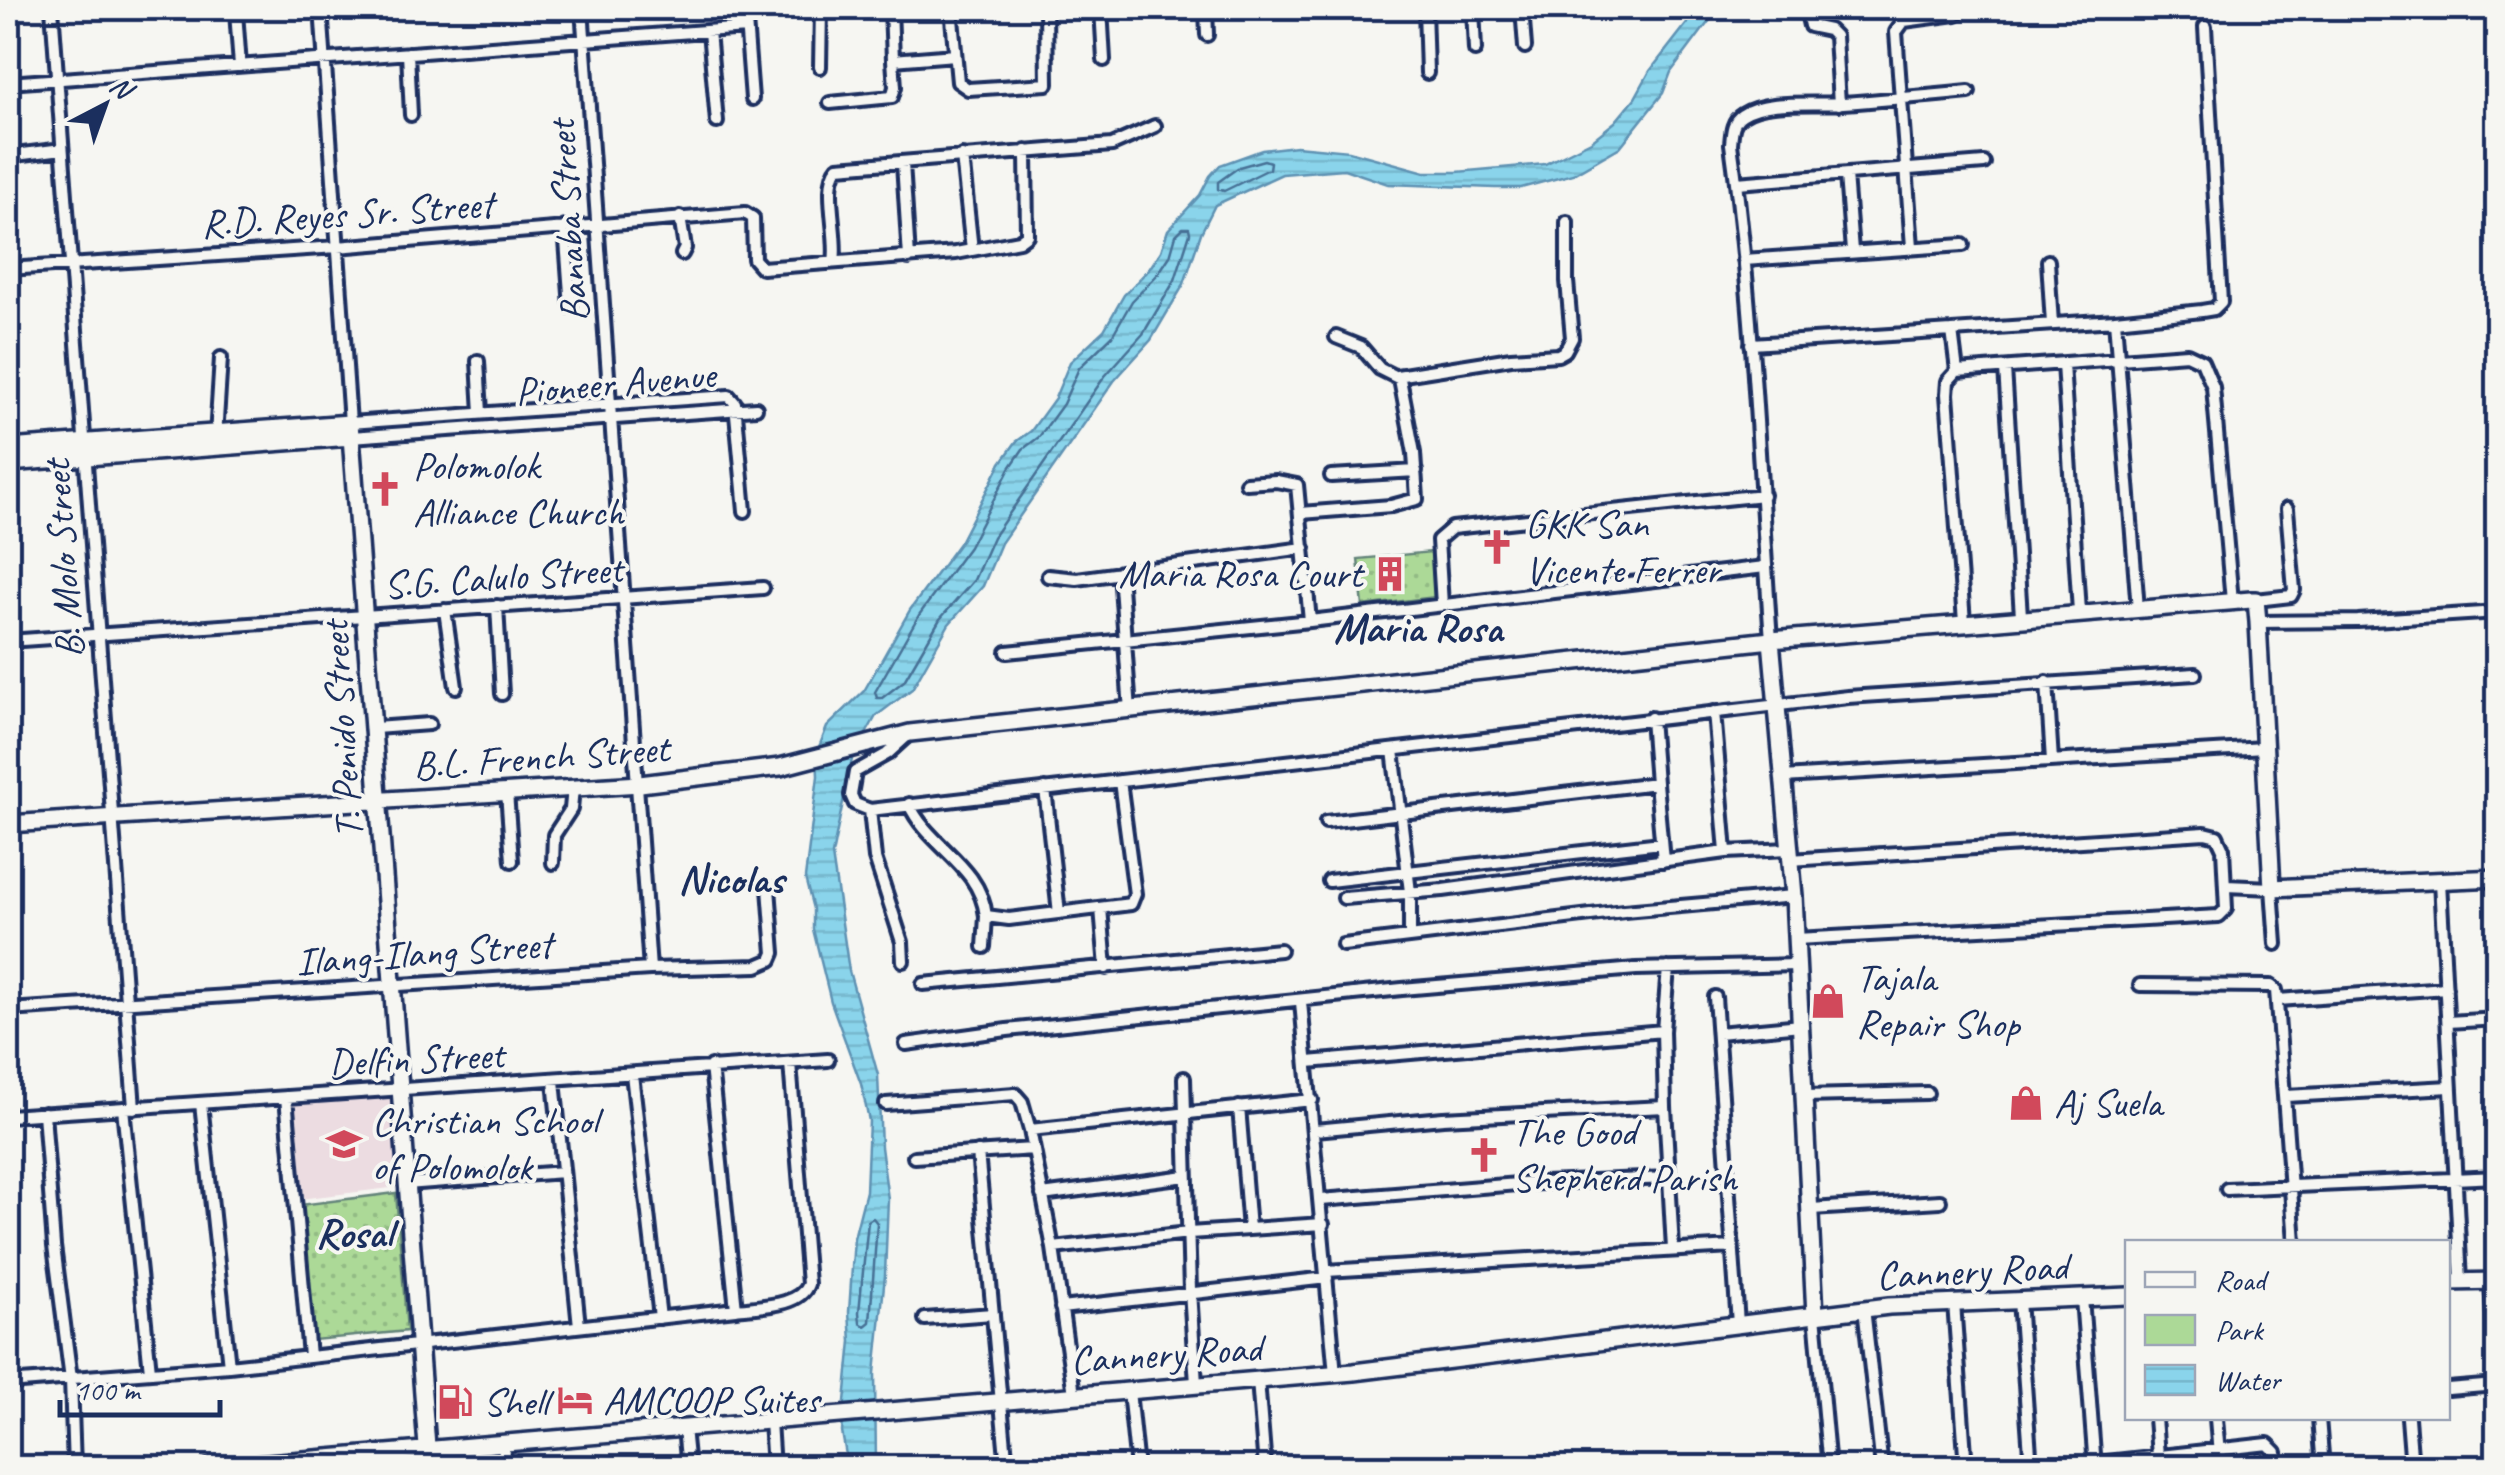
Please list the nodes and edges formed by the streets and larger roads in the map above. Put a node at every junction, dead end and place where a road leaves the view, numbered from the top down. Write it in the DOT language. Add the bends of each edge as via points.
graph roads {
  1 [pos="52,8"];
  2 [pos="321,8"];
  3 [pos="582,8"];
  4 [pos="745,8"];
  5 [pos="820,8"];
  6 [pos="891,8"];
  7 [pos="951,8"];
  8 [pos="1046,8"];
  9 [pos="1102,8"];
  10 [pos="1206,8"];
  11 [pos="1425,8"];
  12 [pos="1473,8"];
  13 [pos="1522,8"];
  14 [pos="1806,8"];
  15 [pos="1962,8"];
  16 [pos="236,12"];
  17 [pos="2205,27"];
  18 [pos="746,28"];
  19 [pos="709,30"];
  20 [pos="1207,35"];
  21 [pos="584,40"];
  22 [pos="1524,46"];
  23 [pos="1475,50"];
  24 [pos="408,53"];
  25 [pos="956,54"];
  26 [pos="324,60"];
  27 [pos="893,60"];
  28 [pos="1104,60"];
  29 [pos="240,66"];
  30 [pos="820,67"];
  31 [pos="1427,73"];
  32 [pos="57,79"];
  33 [pos="8,83"];
  34 [pos="1969,92"];
  35 [pos="1901,98"];
  36 [pos="752,99"];
  37 [pos="830,103"];
  38 [pos="1839,104"];
  39 [pos="411,114"];
  40 [pos="717,122"];
  41 [pos="1155,126"];
  42 [pos="62,150"];
  43 [pos="1026,152"];
  44 [pos="8,156"];
  45 [pos="962,156"];
  46 [pos="903,163"];
  47 [pos="1984,164"];
  48 [pos="1906,169"];
  49 [pos="1846,175"];
  50 [pos="1737,183"];
  51 [pos="680,217"];
  52 [pos="1568,222"];
  53 [pos="600,224"];
  54 [pos="565,227"];
  55 [pos="1963,245"];
  56 [pos="337,247"];
  57 [pos="1912,247"];
  58 [pos="972,250"];
  59 [pos="1852,252"];
  60 [pos="682,254"];
  61 [pos="909,258"];
  62 [pos="1744,260"];
  63 [pos="2048,261"];
  64 [pos="834,262"];
  65 [pos="72,265"];
  66 [pos="8,269"];
  67 [pos="571,307"];
  68 [pos="2115,320"];
  69 [pos="2052,324"];
  70 [pos="1952,332"];
  71 [pos="1336,337"];
  72 [pos="1751,344"];
  73 [pos="221,358"];
  74 [pos="2118,359"];
  75 [pos="478,361"];
  76 [pos="2063,364"];
  77 [pos="2004,369"];
  78 [pos="1957,371"];
  79 [pos="1397,376"];
  80 [pos="610,404"];
  81 [pos="756,408"];
  82 [pos="736,410"];
  83 [pos="481,413"];
  84 [pos="611,417"];
  85 [pos="351,430"];
  86 [pos="217,440"];
  87 [pos="8,448"];
  88 [pos="86,449"];
  89 [pos="8,463"];
  90 [pos="1416,472"];
  91 [pos="1331,476"];
  92 [pos="1246,484"];
  93 [pos="1762,495"];
  94 [pos="2287,509"];
  95 [pos="745,512"];
  96 [pos="1301,513"];
  97 [pos="1304,548"];
  98 [pos="1766,567"];
  99 [pos="1120,572"];
  100 [pos="1048,576"];
  101 [pos="763,588"];
  102 [pos="625,598"];
  103 [pos="2256,600"];
  104 [pos="2232,601"];
  105 [pos="1442,604"];
  106 [pos="496,606"];
  107 [pos="2138,609"];
  108 [pos="445,610"];
  109 [pos="2079,612"];
  110 [pos="2498,612"];
  111 [pos="367,616"];
  112 [pos="2022,616"];
  113 [pos="1310,621"];
  114 [pos="1964,622"];
  115 [pos="2258,622"];
  116 [pos="98,636"];
  117 [pos="1770,640"];
  118 [pos="8,642"];
  119 [pos="1124,642"];
  120 [pos="1007,652"];
  121 [pos="2195,674"];
  122 [pos="2047,682"];
  123 [pos="456,687"];
  124 [pos="502,694"];
  125 [pos="1776,705"];
  126 [pos="1130,712"];
  127 [pos="1714,712"];
  128 [pos="1650,718"];
  129 [pos="429,724"];
  130 [pos="375,728"];
  131 [pos="910,733"];
  132 [pos="2264,748"];
  133 [pos="1393,750"];
  134 [pos="2052,761"];
  135 [pos="1783,777"];
  136 [pos="1120,781"];
  137 [pos="1656,783"];
  138 [pos="640,784"];
  139 [pos="573,788"];
  140 [pos="1045,789"];
  141 [pos="508,792"];
  142 [pos="380,800"];
  143 [pos="910,804"];
  144 [pos="870,810"];
  145 [pos="1401,814"];
  146 [pos="111,817"];
  147 [pos="1326,822"];
  148 [pos="8,824"];
  149 [pos="1660,843"];
  150 [pos="1726,852"];
  151 [pos="1789,855"];
  152 [pos="512,861"];
  153 [pos="1664,861"];
  154 [pos="554,863"];
  155 [pos="1408,874"];
  156 [pos="2498,878"];
  157 [pos="1329,881"];
  158 [pos="2440,881"];
  159 [pos="2226,886"];
  160 [pos="769,888"];
  161 [pos="2272,888"];
  162 [pos="1410,892"];
  163 [pos="1794,896"];
  164 [pos="1344,898"];
  165 [pos="1101,908"];
  166 [pos="1059,913"];
  167 [pos="986,916"];
  168 [pos="1410,936"];
  169 [pos="1796,939"];
  170 [pos="2276,944"];
  171 [pos="1343,945"];
  172 [pos="984,947"];
  173 [pos="1280,950"];
  174 [pos="903,961"];
  175 [pos="1797,965"];
  176 [pos="650,968"];
  177 [pos="1106,968"];
  178 [pos="1668,968"];
  179 [pos="923,984"];
  180 [pos="2140,985"];
  181 [pos="390,986"];
  182 [pos="2446,988"];
  183 [pos="1715,996"];
  184 [pos="2278,1000"];
  185 [pos="126,1002"];
  186 [pos="1301,1002"];
  187 [pos="8,1010"];
  188 [pos="2498,1019"];
  189 [pos="2448,1022"];
  190 [pos="1801,1026"];
  191 [pos="1663,1031"];
  192 [pos="1718,1033"];
  193 [pos="906,1044"];
  194 [pos="828,1060"];
  195 [pos="1308,1062"];
  196 [pos="790,1063"];
  197 [pos="711,1066"];
  198 [pos="632,1074"];
  199 [pos="1184,1078"];
  200 [pos="554,1081"];
  201 [pos="2450,1087"];
  202 [pos="398,1088"];
  203 [pos="1928,1093"];
  204 [pos="286,1096"];
  205 [pos="1805,1096"];
  206 [pos="2286,1096"];
  207 [pos="1312,1100"];
  208 [pos="201,1103"];
  209 [pos="886,1104"];
  210 [pos="1239,1106"];
  211 [pos="1666,1107"];
  212 [pos="129,1108"];
  213 [pos="44,1113"];
  214 [pos="1184,1113"];
  215 [pos="8,1116"];
  216 [pos="1030,1130"];
  217 [pos="1315,1130"];
  218 [pos="1033,1148"];
  219 [pos="978,1152"];
  220 [pos="914,1156"];
  221 [pos="563,1172"];
  222 [pos="1186,1176"];
  223 [pos="2498,1177"];
  224 [pos="1669,1178"];
  225 [pos="2456,1179"];
  226 [pos="406,1184"];
  227 [pos="2290,1184"];
  228 [pos="2227,1188"];
  229 [pos="1042,1194"];
  230 [pos="1320,1200"];
  231 [pos="1940,1201"];
  232 [pos="1811,1209"];
  233 [pos="1322,1224"];
  234 [pos="1249,1229"];
  235 [pos="1189,1232"];
  236 [pos="2295,1240"];
  237 [pos="1732,1247"];
  238 [pos="1054,1248"];
  239 [pos="1674,1250"];
  240 [pos="1327,1274"];
  241 [pos="2454,1281"];
  242 [pos="2494,1281"];
  243 [pos="1190,1291"];
  244 [pos="2125,1296"];
  245 [pos="2082,1298"];
  246 [pos="2019,1300"];
  247 [pos="1954,1302"];
  248 [pos="1062,1308"];
  249 [pos="1864,1308"];
  250 [pos="736,1310"];
  251 [pos="993,1314"];
  252 [pos="1815,1315"];
  253 [pos="660,1318"];
  254 [pos="925,1319"];
  255 [pos="1738,1324"];
  256 [pos="579,1326"];
  257 [pos="418,1345"];
  258 [pos="310,1356"];
  259 [pos="229,1366"];
  260 [pos="150,1371"];
  261 [pos="1335,1374"];
  262 [pos="71,1379"];
  263 [pos="1258,1380"];
  264 [pos="8,1383"];
  265 [pos="1196,1384"];
  266 [pos="2496,1384"];
  267 [pos="2450,1389"];
  268 [pos="1129,1391"];
  269 [pos="1074,1394"];
  270 [pos="1001,1400"];
  271 [pos="2498,1400"];
  272 [pos="2155,1420"];
  273 [pos="2216,1420"];
  274 [pos="2320,1420"];
  275 [pos="2408,1420"];
  276 [pos="770,1421"];
  277 [pos="684,1428"];
  278 [pos="503,1442"];
  279 [pos="427,1448"];
  280 [pos="2219,1452"];
  281 [pos="2158,1462"];
  282 [pos="279,1464"];
  283 [pos="2095,1465"];
  284 [pos="74,1468"];
  285 [pos="208,1468"];
  286 [pos="505,1468"];
  287 [pos="688,1468"];
  288 [pos="773,1468"];
  289 [pos="1007,1468"];
  290 [pos="1137,1468"];
  291 [pos="1265,1468"];
  292 [pos="1829,1468"];
  293 [pos="1882,1468"];
  294 [pos="1966,1468"];
  295 [pos="2030,1468"];
  296 [pos="2054,1468"];
  297 [pos="2220,1468"];
  298 [pos="2277,1468"];
  299 [pos="2323,1468"];
  300 [pos="2412,1468"];
  1 -- 32 [label="street, B. Molo Street"];
  2 -- 26 [label="street, T. Penido Street"];
  3 -- 21 [label="street, Banaba Street"];
  4 -- 18 [label="street"];
  5 -- 30 [label="street"];
  6 -- 27 [label="street"];
  7 -- 25 [label="street"];
  8 -- 25 [label="street" via="1047,84 968,90 958,82"];
  9 -- 28 [label="street"];
  10 -- 20 [label="street"];
  11 -- 31 [label="street"];
  12 -- 23 [label="street"];
  13 -- 22 [label="street"];
  14 -- 38 [label="street" via="1810,26 1835,36"];
  15 -- 35 [label="street" via="1900,26 1894,41"];
  16 -- 29 [label="street"];
  17 -- 68 [label="street" via="2221,302 2202,311"];
  18 -- 19 [label="street"];
  18 -- 36 [label="street"];
  19 -- 21 [label="street"];
  19 -- 40 [label="street"];
  21 -- 24 [label="street"];
  21 -- 53 [label="street, Banaba Street"];
  24 -- 26 [label="street"];
  24 -- 39 [label="street"];
  25 -- 27 [label="street"];
  26 -- 29 [label="street"];
  26 -- 56 [label="street, T. Penido Street"];
  27 -- 37 [label="street" via="892,97"];
  29 -- 32 [label="street"];
  32 -- 33 [label="street"];
  32 -- 42 [label="street, B. Molo Street"];
  34 -- 35 [label="street"];
  35 -- 38 [label="street"];
  35 -- 48 [label="street"];
  38 -- 50 [label="street" via="1791,104 1742,115 1731,144"];
  41 -- 43 [label="street" via="1112,145"];
  42 -- 44 [label="street"];
  42 -- 65 [label="street, B. Molo Street"];
  43 -- 45 [label="street"];
  43 -- 58 [label="street" via="1025,238"];
  45 -- 46 [label="street"];
  45 -- 58 [label="street"];
  46 -- 61 [label="street"];
  46 -- 64 [label="street" via="835,170"];
  47 -- 48 [label="street"];
  48 -- 49 [label="street"];
  48 -- 57 [label="street"];
  49 -- 50 [label="street"];
  49 -- 59 [label="street"];
  50 -- 62 [label="street"];
  51 -- 53 [label="street, R.D. Reyes Sr. Street"];
  51 -- 60 [label="street"];
  51 -- 64 [label="street, R.D. Reyes Sr. Street" via="750,214 760,268"];
  52 -- 79 [label="street" via="1572,338 1565,351"];
  53 -- 54 [label="street, R.D. Reyes Sr. Street"];
  53 -- 80 [label="street, Banaba Street"];
  54 -- 56 [label="street, R.D. Reyes Sr. Street"];
  54 -- 67 [label="street"];
  55 -- 57 [label="street"];
  56 -- 65 [label="street, R.D. Reyes Sr. Street"];
  56 -- 85 [label="street, T. Penido Street"];
  57 -- 59 [label="street"];
  58 -- 61 [label="street"];
  59 -- 62 [label="street"];
  61 -- 64 [label="street"];
  62 -- 72 [label="street"];
  63 -- 69 [label="street"];
  65 -- 66 [label="street, R.D. Reyes Sr. Street"];
  65 -- 88 [label="street, B. Molo Street"];
  68 -- 69 [label="street"];
  68 -- 74 [label="street"];
  69 -- 70 [label="street"];
  70 -- 72 [label="street"];
  70 -- 78 [label="street"];
  71 -- 79 [label="street" via="1361,346 1380,369"];
  72 -- 93 [label="street"];
  73 -- 86 [label="street"];
  74 -- 76 [label="street"];
  74 -- 104 [label="street" via="2188,354 2210,376"];
  74 -- 107 [label="street"];
  75 -- 83 [label="street"];
  76 -- 77 [label="street"];
  76 -- 109 [label="street"];
  77 -- 78 [label="street"];
  77 -- 112 [label="street"];
  78 -- 114 [label="street" via="1947,394"];
  79 -- 90 [label="street"];
  80 -- 82 [label="street, Pioneer Avenue" via="727,396"];
  80 -- 83 [label="street, Pioneer Avenue"];
  80 -- 84 [label="street, Banaba Street"];
  81 -- 82 [label="street"];
  82 -- 84 [label="street, Pioneer Avenue"];
  82 -- 95 [label="street"];
  83 -- 85 [label="street, Pioneer Avenue"];
  84 -- 85 [label="street, Pioneer Avenue"];
  84 -- 102 [label="street, Banaba Street"];
  85 -- 86 [label="street, Pioneer Avenue"];
  85 -- 111 [label="street, T. Penido Street"];
  86 -- 88 [label="street, Pioneer Avenue"];
  87 -- 88 [label="street, Pioneer Avenue"];
  88 -- 89 [label="street, Pioneer Avenue"];
  88 -- 116 [label="street, B. Molo Street"];
  90 -- 91 [label="street"];
  90 -- 96 [label="street" via="1414,502"];
  92 -- 96 [label="street" via="1291,482"];
  93 -- 98 [label="street"];
  93 -- 105 [label="street" via="1452,528 1438,540"];
  94 -- 103 [label="street" via="2294,590 2291,596"];
  96 -- 97 [label="street"];
  97 -- 99 [label="street"];
  97 -- 113 [label="street"];
  98 -- 105 [label="street"];
  98 -- 117 [label="street"];
  99 -- 100 [label="street"];
  99 -- 119 [label="street"];
  101 -- 102 [label="street, S.G. Calulo Street"];
  102 -- 106 [label="street, S.G. Calulo Street"];
  102 -- 138 [label="street, Banaba Street"];
  103 -- 104 [label="street, B.L. French Street"];
  103 -- 115 [label="street"];
  104 -- 107 [label="street, B.L. French Street"];
  105 -- 113 [label="street"];
  106 -- 108 [label="street, S.G. Calulo Street"];
  106 -- 124 [label="street"];
  107 -- 109 [label="street, B.L. French Street"];
  108 -- 111 [label="street, S.G. Calulo Street"];
  108 -- 123 [label="street"];
  109 -- 112 [label="street, B.L. French Street"];
  110 -- 115 [label="street"];
  111 -- 116 [label="street, S.G. Calulo Street"];
  111 -- 130 [label="street, T. Penido Street"];
  112 -- 114 [label="street, B.L. French Street"];
  113 -- 119 [label="street"];
  114 -- 117 [label="street, B.L. French Street"];
  115 -- 132 [label="street"];
  116 -- 118 [label="street, S.G. Calulo Street"];
  116 -- 146 [label="street, B. Molo Street"];
  117 -- 125 [label="street"];
  117 -- 126 [label="street, B.L. French Street"];
  119 -- 120 [label="street"];
  119 -- 126 [label="street"];
  121 -- 122 [label="street"];
  122 -- 125 [label="street"];
  122 -- 134 [label="street"];
  125 -- 127 [label="street"];
  125 -- 135 [label="street"];
  126 -- 131 [label="street, B.L. French Street"];
  127 -- 128 [label="street"];
  127 -- 150 [label="street"];
  128 -- 133 [label="street"];
  128 -- 137 [label="street"];
  129 -- 130 [label="street"];
  130 -- 142 [label="street, T. Penido Street"];
  131 -- 138 [label="street, B.L. French Street" via="780,767"];
  131 -- 144 [label="street" via="855,772 852,800"];
  132 -- 134 [label="street"];
  132 -- 161 [label="street"];
  133 -- 136 [label="street"];
  133 -- 145 [label="street"];
  134 -- 135 [label="street"];
  135 -- 151 [label="street"];
  136 -- 140 [label="street"];
  136 -- 165 [label="street" via="1135,894 1131,904"];
  137 -- 145 [label="street"];
  137 -- 149 [label="street"];
  138 -- 139 [label="street, B.L. French Street"];
  138 -- 176 [label="street, Banaba Street"];
  139 -- 141 [label="street, B.L. French Street"];
  139 -- 154 [label="street" via="571,808 554,835"];
  140 -- 143 [label="street"];
  140 -- 166 [label="street"];
  141 -- 142 [label="street, B.L. French Street"];
  141 -- 152 [label="street"];
  142 -- 146 [label="street, B.L. French Street"];
  142 -- 181 [label="street, T. Penido Street"];
  143 -- 144 [label="street"];
  143 -- 167 [label="street" via="972,877"];
  144 -- 174 [label="street" via="875,858"];
  145 -- 147 [label="street"];
  145 -- 155 [label="street"];
  146 -- 148 [label="street, B.L. French Street"];
  146 -- 185 [label="street, B. Molo Street"];
  149 -- 153 [label="street"];
  149 -- 155 [label="street"];
  150 -- 151 [label="street"];
  150 -- 153 [label="street"];
  151 -- 159 [label="street" via="2205,833 2221,840"];
  151 -- 163 [label="street"];
  153 -- 162 [label="street"];
  155 -- 157 [label="street"];
  155 -- 162 [label="street"];
  156 -- 158 [label="street"];
  158 -- 161 [label="street"];
  158 -- 182 [label="street"];
  159 -- 161 [label="street"];
  159 -- 169 [label="street" via="2226,909 2219,916"];
  160 -- 176 [label="street, Ilang-Ilang Street" via="774,953 763,965"];
  161 -- 170 [label="street"];
  162 -- 164 [label="street"];
  162 -- 168 [label="street"];
  163 -- 168 [label="street"];
  163 -- 169 [label="street"];
  165 -- 166 [label="street"];
  165 -- 177 [label="street"];
  166 -- 167 [label="street"];
  167 -- 172 [label="street"];
  168 -- 171 [label="street"];
  169 -- 175 [label="street"];
  173 -- 177 [label="street"];
  175 -- 178 [label="street"];
  175 -- 190 [label="street"];
  176 -- 181 [label="street, Ilang-Ilang Street"];
  177 -- 179 [label="street"];
  178 -- 186 [label="street"];
  178 -- 191 [label="street"];
  180 -- 184 [label="street" via="2271,986"];
  181 -- 185 [label="street, Ilang-Ilang Street"];
  181 -- 202 [label="street, T. Penido Street"];
  182 -- 184 [label="street"];
  182 -- 189 [label="street"];
  183 -- 192 [label="street"];
  184 -- 206 [label="street"];
  185 -- 187 [label="street, Ilang-Ilang Street"];
  185 -- 212 [label="street, B. Molo Street"];
  186 -- 193 [label="street"];
  186 -- 195 [label="street"];
  188 -- 189 [label="street"];
  189 -- 201 [label="street"];
  190 -- 192 [label="street"];
  190 -- 205 [label="street"];
  191 -- 195 [label="street"];
  191 -- 211 [label="street"];
  192 -- 237 [label="street"];
  194 -- 196 [label="street, Delfin Street"];
  195 -- 207 [label="street"];
  196 -- 197 [label="street, Delfin Street"];
  196 -- 250 [label="street" via="807,1290 798,1298"];
  197 -- 198 [label="street, Delfin Street"];
  197 -- 250 [label="street"];
  198 -- 200 [label="street, Delfin Street"];
  198 -- 253 [label="street"];
  199 -- 214 [label="street"];
  200 -- 202 [label="street, Delfin Street"];
  200 -- 221 [label="street"];
  201 -- 206 [label="street"];
  201 -- 225 [label="street"];
  202 -- 204 [label="street, Delfin Street"];
  202 -- 226 [label="street, T. Penido Street"];
  203 -- 205 [label="street"];
  204 -- 208 [label="street, Delfin Street"];
  204 -- 258 [label="street"];
  205 -- 232 [label="street"];
  206 -- 227 [label="street"];
  207 -- 210 [label="street"];
  207 -- 217 [label="street"];
  208 -- 212 [label="street, Delfin Street"];
  208 -- 259 [label="street"];
  209 -- 216 [label="street" via="1015,1094"];
  210 -- 214 [label="street"];
  210 -- 234 [label="street"];
  211 -- 217 [label="street"];
  211 -- 224 [label="street"];
  212 -- 213 [label="street, Delfin Street"];
  212 -- 260 [label="street, B. Molo Street"];
  213 -- 215 [label="street, Delfin Street"];
  213 -- 262 [label="street"];
  214 -- 216 [label="street"];
  214 -- 222 [label="street"];
  216 -- 218 [label="street"];
  217 -- 230 [label="street"];
  218 -- 219 [label="street"];
  218 -- 229 [label="street"];
  219 -- 220 [label="street"];
  219 -- 251 [label="street"];
  221 -- 226 [label="street"];
  221 -- 256 [label="street"];
  222 -- 229 [label="street"];
  222 -- 235 [label="street"];
  223 -- 225 [label="street"];
  224 -- 230 [label="street"];
  224 -- 239 [label="street"];
  225 -- 227 [label="street"];
  225 -- 241 [label="street"];
  226 -- 257 [label="street, T. Penido Street"];
  227 -- 228 [label="street"];
  227 -- 236 [label="street"];
  229 -- 238 [label="street"];
  230 -- 233 [label="street"];
  231 -- 232 [label="street"];
  232 -- 252 [label="street"];
  233 -- 234 [label="street"];
  233 -- 240 [label="street"];
  234 -- 235 [label="street"];
  235 -- 238 [label="street"];
  235 -- 243 [label="street"];
  237 -- 239 [label="street"];
  237 -- 255 [label="street"];
  238 -- 248 [label="street"];
  239 -- 240 [label="street"];
  240 -- 243 [label="street"];
  240 -- 261 [label="street"];
  241 -- 242 [label="street"];
  242 -- 266 [label="street"];
  243 -- 248 [label="street"];
  243 -- 265 [label="street"];
  244 -- 245 [label="street, Cannery Road"];
  245 -- 246 [label="street, Cannery Road"];
  245 -- 283 [label="street"];
  246 -- 247 [label="street, Cannery Road"];
  246 -- 295 [label="street"];
  247 -- 249 [label="street, Cannery Road"];
  247 -- 294 [label="street"];
  248 -- 269 [label="street"];
  249 -- 252 [label="street, Cannery Road"];
  249 -- 293 [label="street"];
  250 -- 253 [label="street"];
  251 -- 254 [label="street"];
  251 -- 270 [label="street"];
  252 -- 255 [label="street, Cannery Road"];
  252 -- 292 [label="street"];
  253 -- 256 [label="street"];
  255 -- 261 [label="street, Cannery Road"];
  256 -- 257 [label="street"];
  257 -- 258 [label="street"];
  257 -- 279 [label="street, T. Penido Street"];
  258 -- 259 [label="street"];
  259 -- 260 [label="street"];
  260 -- 262 [label="street"];
  261 -- 263 [label="street, Cannery Road"];
  262 -- 264 [label="street"];
  262 -- 284 [label="street"];
  263 -- 265 [label="street, Cannery Road"];
  263 -- 291 [label="street"];
  265 -- 268 [label="street, Cannery Road"];
  266 -- 267 [label="street"];
  266 -- 271 [label="street"];
  268 -- 269 [label="street, Cannery Road"];
  268 -- 290 [label="street"];
  269 -- 270 [label="street, Cannery Road"];
  270 -- 276 [label="street, Cannery Road"];
  270 -- 289 [label="street"];
  272 -- 281 [label="street"];
  273 -- 280 [label="street"];
  274 -- 299 [label="street"];
  275 -- 300 [label="street"];
  276 -- 277 [label="street, Cannery Road"];
  276 -- 288 [label="street"];
  277 -- 278 [label="street, Cannery Road"];
  277 -- 287 [label="street"];
  278 -- 279 [label="street, Cannery Road"];
  278 -- 286 [label="street"];
  279 -- 282 [label="street, Cannery Road"];
  280 -- 281 [label="street"];
  280 -- 297 [label="street"];
  280 -- 298 [label="street" via="2268,1444"];
  281 -- 283 [label="street"];
  282 -- 285 [label="street, Cannery Road"];
  283 -- 296 [label="street"];
}
